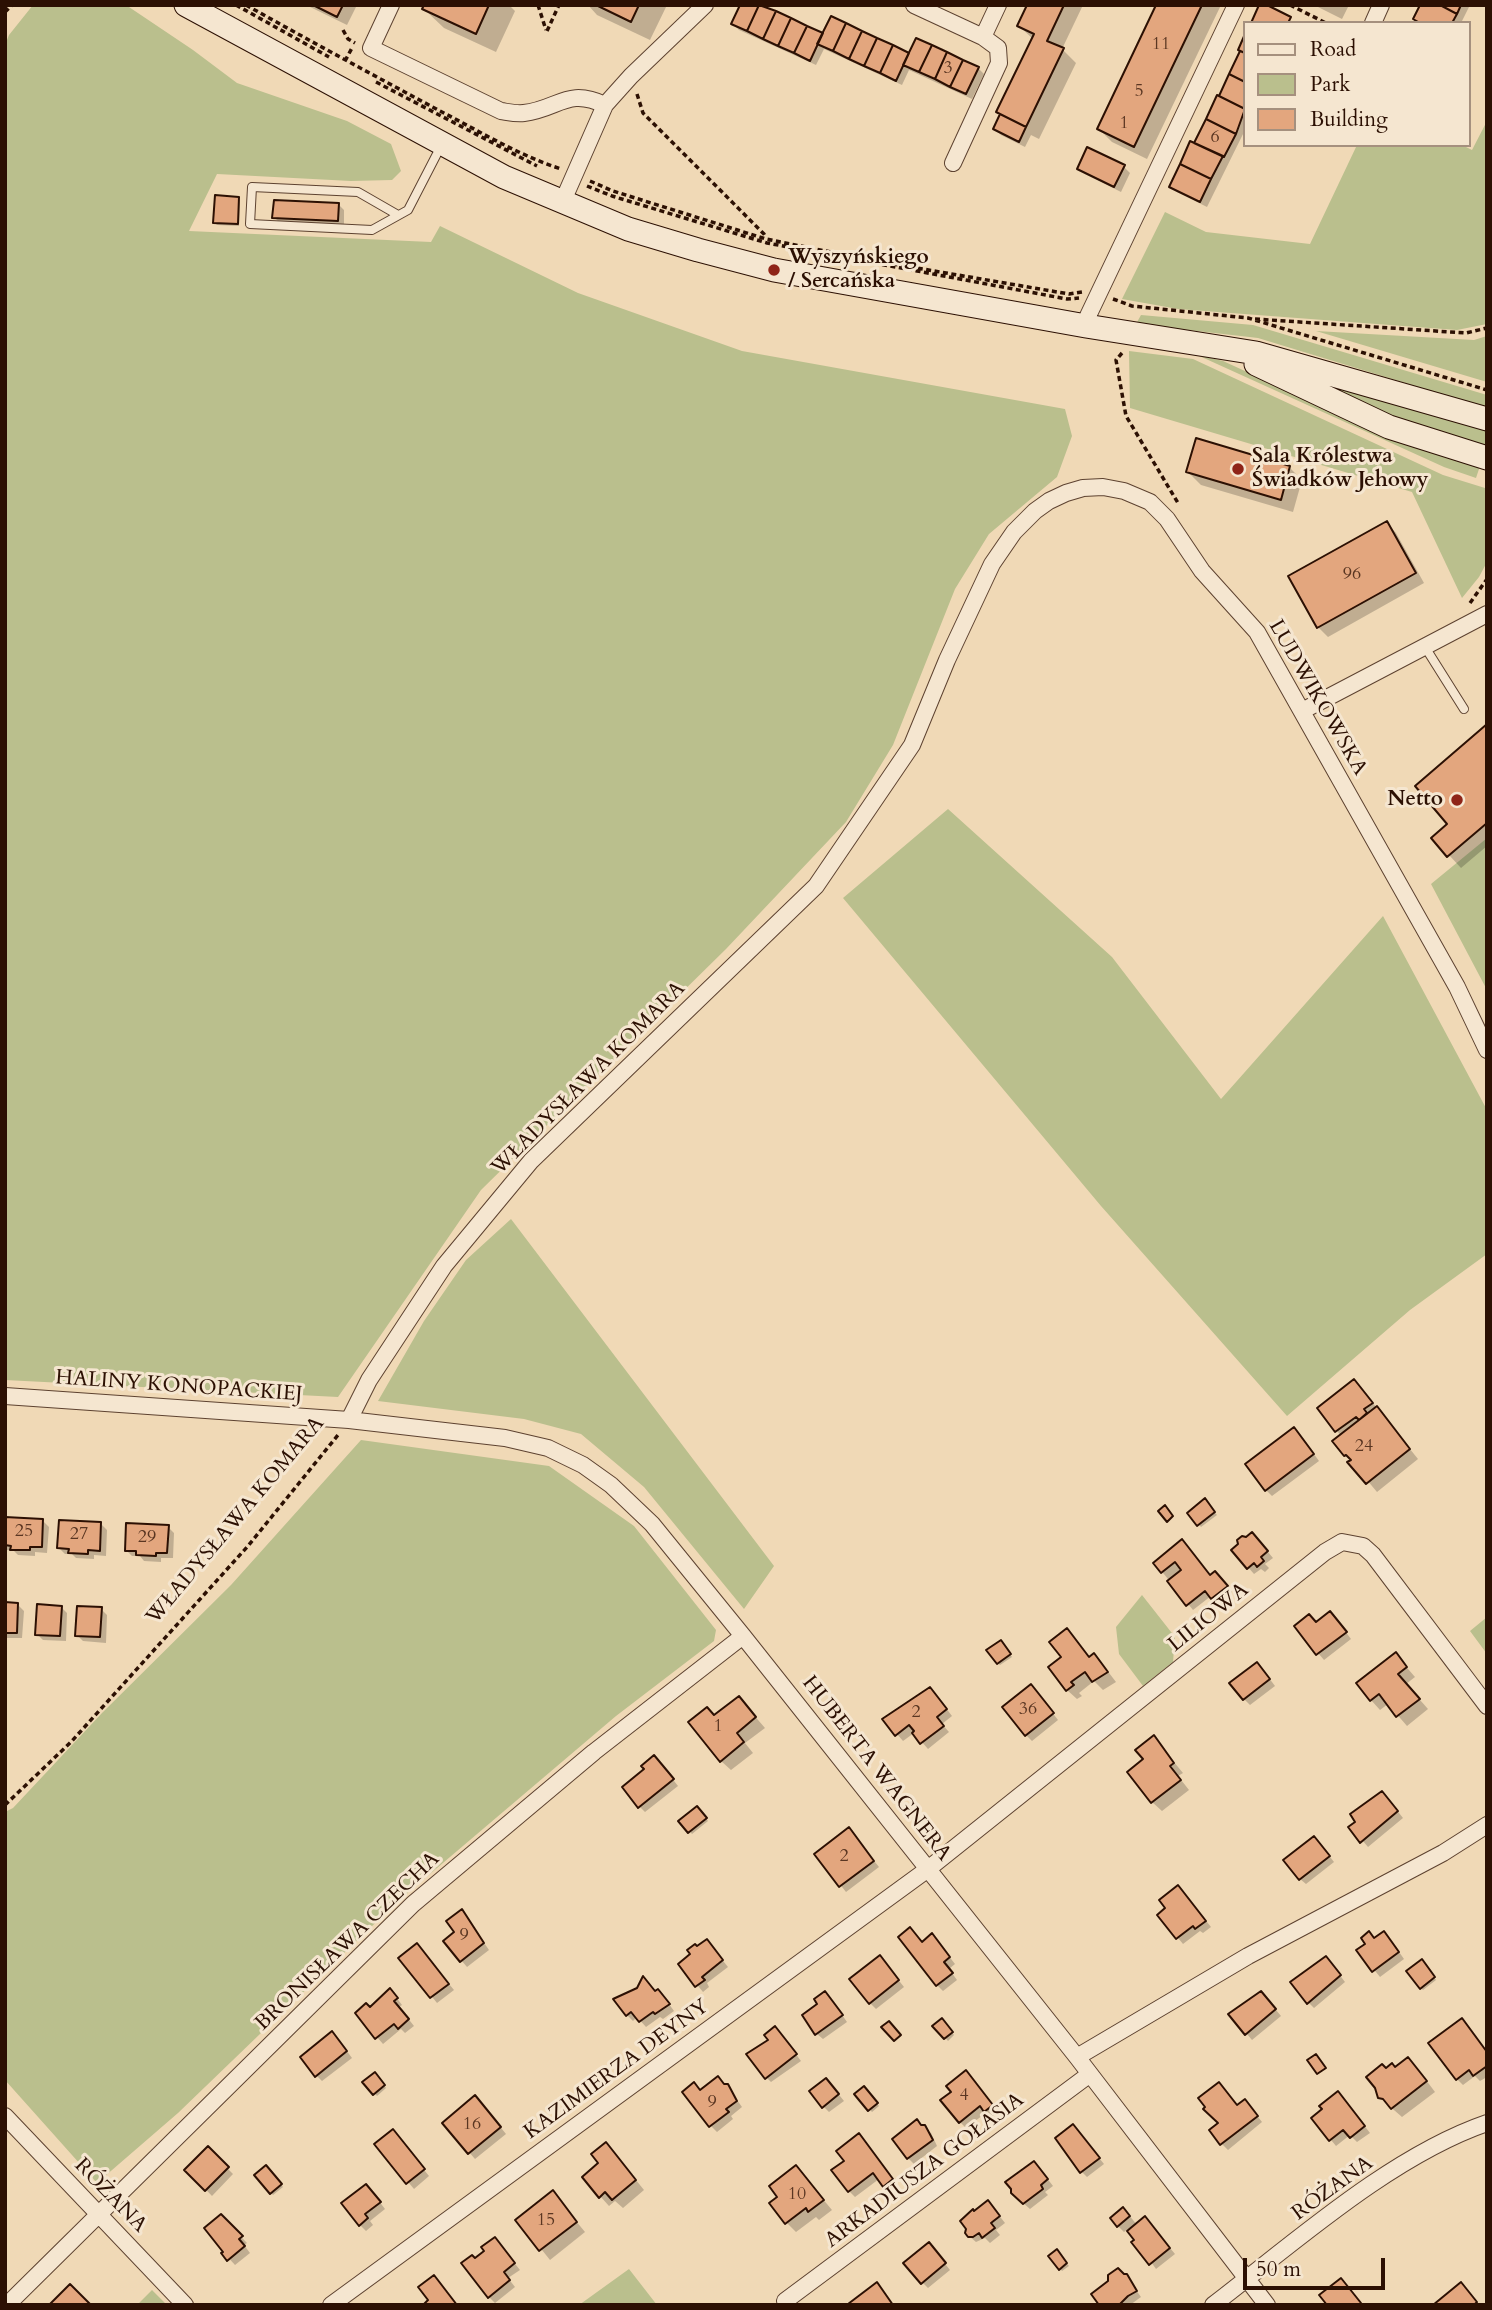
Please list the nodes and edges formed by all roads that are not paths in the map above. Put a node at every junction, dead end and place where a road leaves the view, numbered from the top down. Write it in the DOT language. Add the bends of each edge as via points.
graph roads {
  1 [pos="186,5"];
  2 [pos="391,5"];
  3 [pos="705,5"];
  4 [pos="914,5"];
  5 [pos="998,5"];
  6 [pos="1236,5"];
  7 [pos="1381,5"];
  8 [pos="1374,21"];
  9 [pos="983,37"];
  10 [pos="605,105"];
  11 [pos="443,144"];
  12 [pos="953,163"];
  13 [pos="562,203"];
  14 [pos="398,215"];
  15 [pos="1086,326"];
  16 [pos="1200,344"];
  17 [pos="1487,419"];
  18 [pos="1487,458"];
  19 [pos="1103,488"];
  20 [pos="1484,614"];
  21 [pos="1425,647"];
  22 [pos="1464,709"];
  23 [pos="1302,711"];
  24 [pos="1487,1050"];
  25 [pos="5,1396"];
  26 [pos="349,1420"];
  27 [pos="743,1636"];
  28 [pos="1487,1706"];
  29 [pos="1487,1825"];
  30 [pos="928,1869"];
  31 [pos="1077,2057"];
  32 [pos="1090,2074"];
  33 [pos="5,2116"];
  34 [pos="1487,2123"];
  35 [pos="98,2215"];
  36 [pos="1246,2280"];
  37 [pos="785,2301"];
  38 [pos="7,2305"];
  39 [pos="185,2305"];
  40 [pos="331,2305"];
  41 [pos="1213,2305"];
  42 [pos="1267,2305"];
  1 -- 11 [label="street"];
  2 -- 10 [label="street" via="363,45 501,111 522,114 573,97 588,97"];
  3 -- 10 [label="street"];
  4 -- 9 [label="street"];
  5 -- 9 [label="street"];
  6 -- 15 [label="street"];
  7 -- 8 [label="street"];
  9 -- 12 [label="street" via="998,48 999,63"];
  10 -- 13 [label="street"];
  11 -- 13 [label="street"];
  11 -- 14 [label="lane" via="408,210"];
  13 -- 15 [label="street" via="628,229 774,270"];
  14 -- 14 [label="lane" via="358,192 252,187 250,224 372,230"];
  15 -- 16 [label="street"];
  16 -- 17 [label="street" via="1256,353"];
  16 -- 18 [label="street" via="1241,357 1390,427"];
  19 -- 23 [label="street, LUDWIKOWSKA" via="1150,502 1175,530 1202,571 1261,638"];
  19 -- 26 [label="street, WŁADYSŁAWA KOMARA" via="1083,488 1049,501 1014,532 971,606 912,745 816,886 531,1161 444,1266 369,1380"];
  20 -- 21 [label="street"];
  21 -- 22 [label="lane"];
  21 -- 23 [label="street"];
  23 -- 24 [label="street, LUDWIKOWSKA" via="1457,987"];
  25 -- 26 [label="street, HALINY KONOPACKIEJ"];
  26 -- 27 [label="street, HUBERTA WAGNERA" via="531,1442 583,1465 652,1524"];
  27 -- 30 [label="street, HUBERTA WAGNERA"];
  27 -- 35 [label="street, BRONISŁAWA CZECHA" via="594,1752 413,1904"];
  28 -- 30 [label="street, LILIOWA" via="1373,1555 1363,1546 1342,1542"];
  29 -- 31 [label="street" via="1248,1956"];
  30 -- 31 [label="street, HUBERTA WAGNERA"];
  30 -- 40 [label="street, KAZIMIERZA DEYNY"];
  31 -- 32 [label="street, HUBERTA WAGNERA"];
  32 -- 36 [label="street, HUBERTA WAGNERA"];
  32 -- 37 [label="street, ARKADIUSZA GOŁASIA"];
  33 -- 35 [label="street, RÓŻANA"];
  34 -- 36 [label="street, RÓŻANA" via="1386,2175"];
  35 -- 38 [label="street, BRONISŁAWA CZECHA"];
  35 -- 39 [label="street, RÓŻANA"];
  36 -- 41 [label="street, RÓŻANA"];
  36 -- 42 [label="street, HUBERTA WAGNERA"];
}
